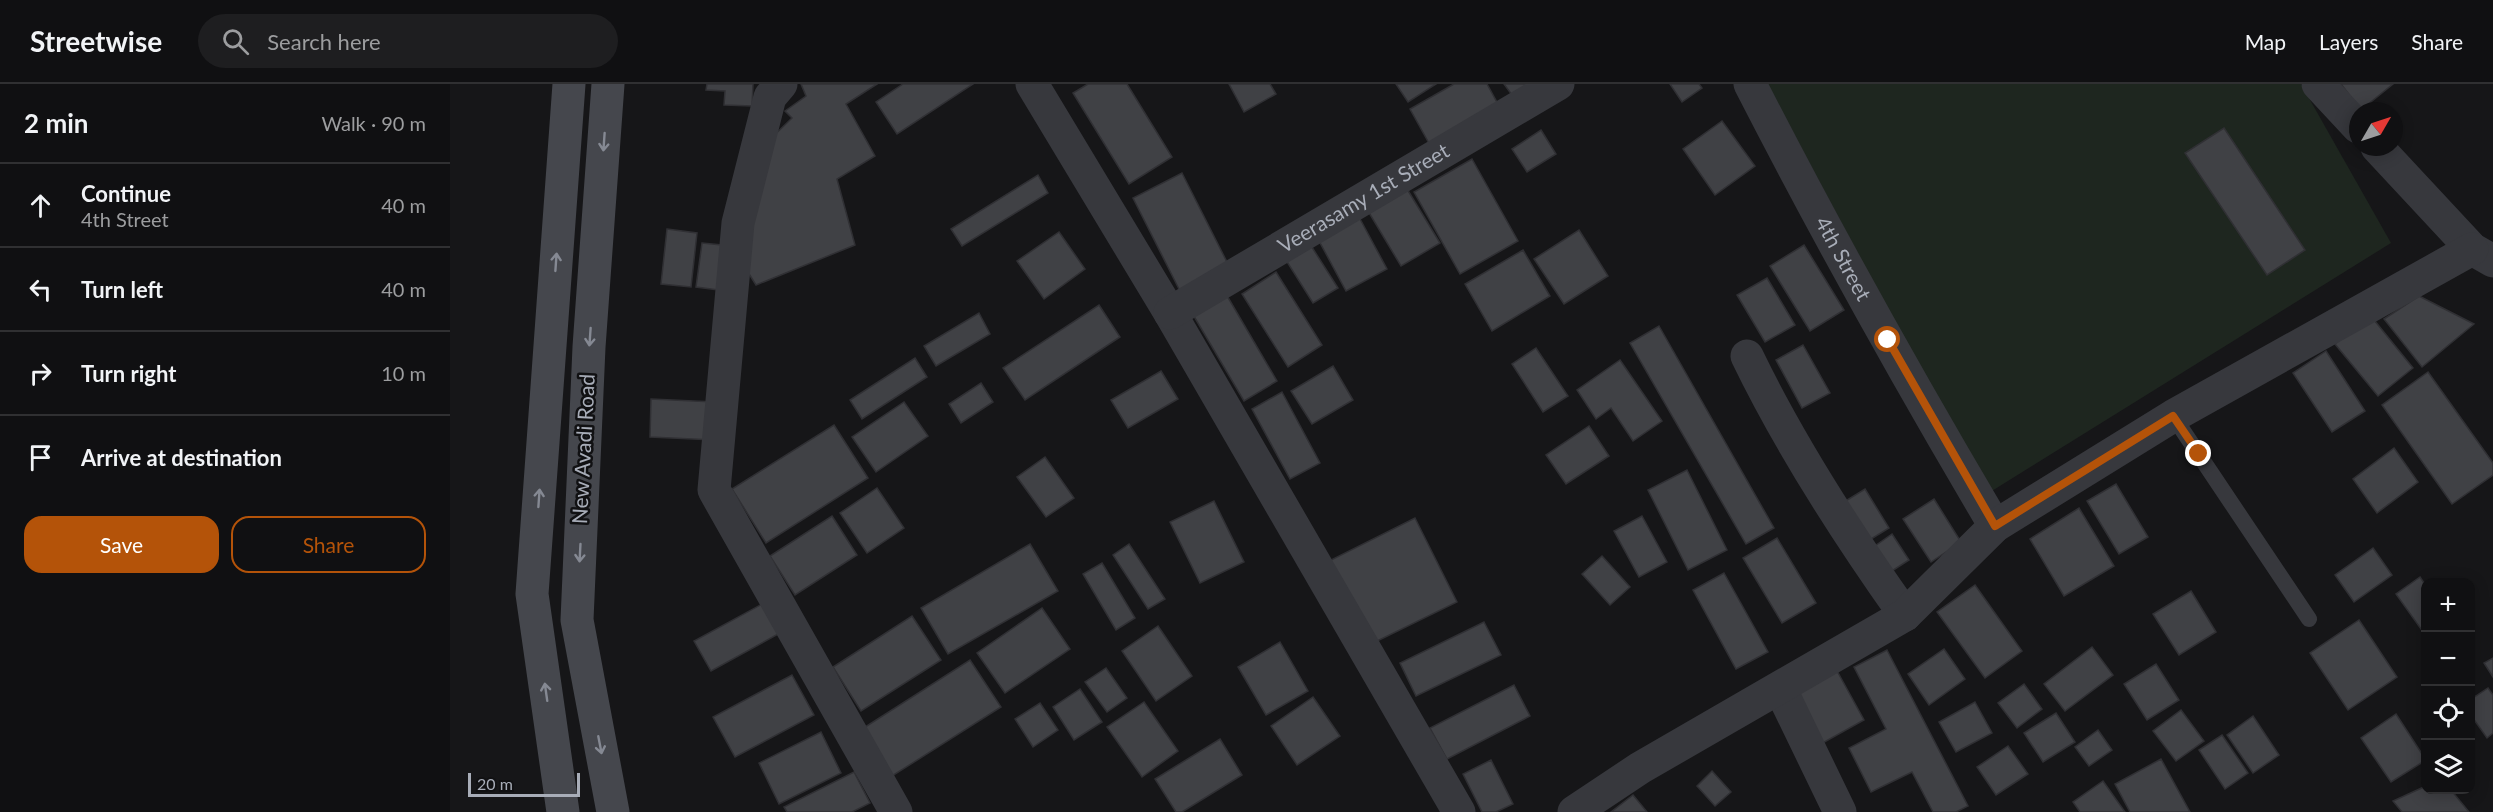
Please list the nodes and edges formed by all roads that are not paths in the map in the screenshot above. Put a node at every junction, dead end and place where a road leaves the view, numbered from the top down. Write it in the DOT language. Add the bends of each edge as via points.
graph roads {
  1 [pos="569,84"];
  2 [pos="608,84"];
  3 [pos="781,84"];
  4 [pos="1558,84"];
  5 [pos="1750,84"];
  6 [pos="2318,84"];
  7 [pos="1042,88"];
  8 [pos="2349,117"];
  9 [pos="2386,156"];
  10 [pos="2482,255"];
  11 [pos="1170,313"];
  12 [pos="1747,356"];
  13 [pos="2173,416"];
  14 [pos="1995,526"];
  15 [pos="1905,615"];
  16 [pos="2309,619"];
  17 [pos="1780,688"];
  18 [pos="564,812"];
  19 [pos="613,812"];
  20 [pos="896,812"];
  21 [pos="1460,812"];
  22 [pos="1574,812"];
  23 [pos="1840,812"];
  18 -- 1 [label="main road, New Avadi Road, one-way" via="532,594"];
  2 -- 19 [label="main road, New Avadi Road, one-way" via="589,347 577,620"];
  3 -- 20 [label="street" via="770,97 738,223 714,490"];
  4 -- 11 [label="street, Veerasamy 1st Street"];
  5 -- 14 [label="street, 4th Street" via="1800,181"];
  6 -- 8 [label="street"];
  7 -- 11 [label="street"];
  9 -- 10 [label="street"];
  10 -- 13 [label="street"];
  11 -- 21 [label="street"];
  12 -- 15 [label="street" via="1843,528"];
  13 -- 14 [label="street"];
  13 -- 16 [label="lane"];
  14 -- 15 [label="street"];
  15 -- 17 [label="street"];
  17 -- 22 [label="street" via="1640,768"];
  17 -- 23 [label="street"];
}
